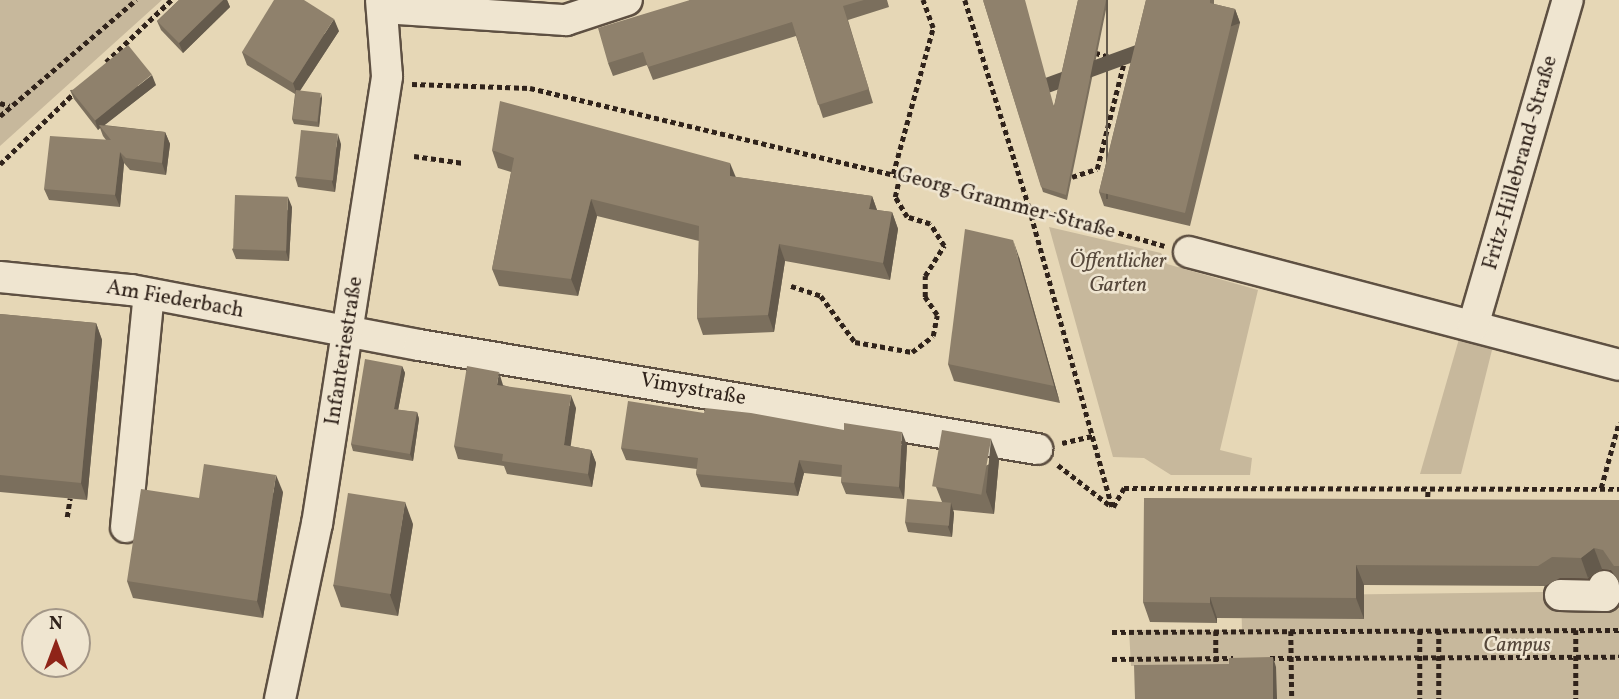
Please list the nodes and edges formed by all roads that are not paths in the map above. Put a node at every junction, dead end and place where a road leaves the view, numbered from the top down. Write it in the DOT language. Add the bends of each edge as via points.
graph roads {
  1 [pos="627,0"];
  2 [pos="1568,0"];
  3 [pos="382,4"];
  4 [pos="1189,252"];
  5 [pos="0,277"];
  6 [pos="149,294"];
  7 [pos="1473,326"];
  8 [pos="349,331"];
  9 [pos="1619,365"];
  10 [pos="1037,449"];
  11 [pos="126,527"];
  12 [pos="1604,586"];
  13 [pos="1560,595"];
  14 [pos="280,699"];
  1 -- 3 [label="street" via="566,20"];
  2 -- 7 [label="street, Fritz-Hillebrand-Straße"];
  3 -- 8 [label="street, Infanteriestraße" via="387,76"];
  4 -- 7 [label="street"];
  5 -- 6 [label="street, Am Fiederbach"];
  6 -- 8 [label="street, Am Fiederbach"];
  6 -- 11 [label="street"];
  7 -- 9 [label="street"];
  8 -- 10 [label="street, Vimystraße"];
  8 -- 14 [label="street, Infanteriestraße" via="317,524"];
  12 -- 13 [label="street" via="1605,596"];
}
